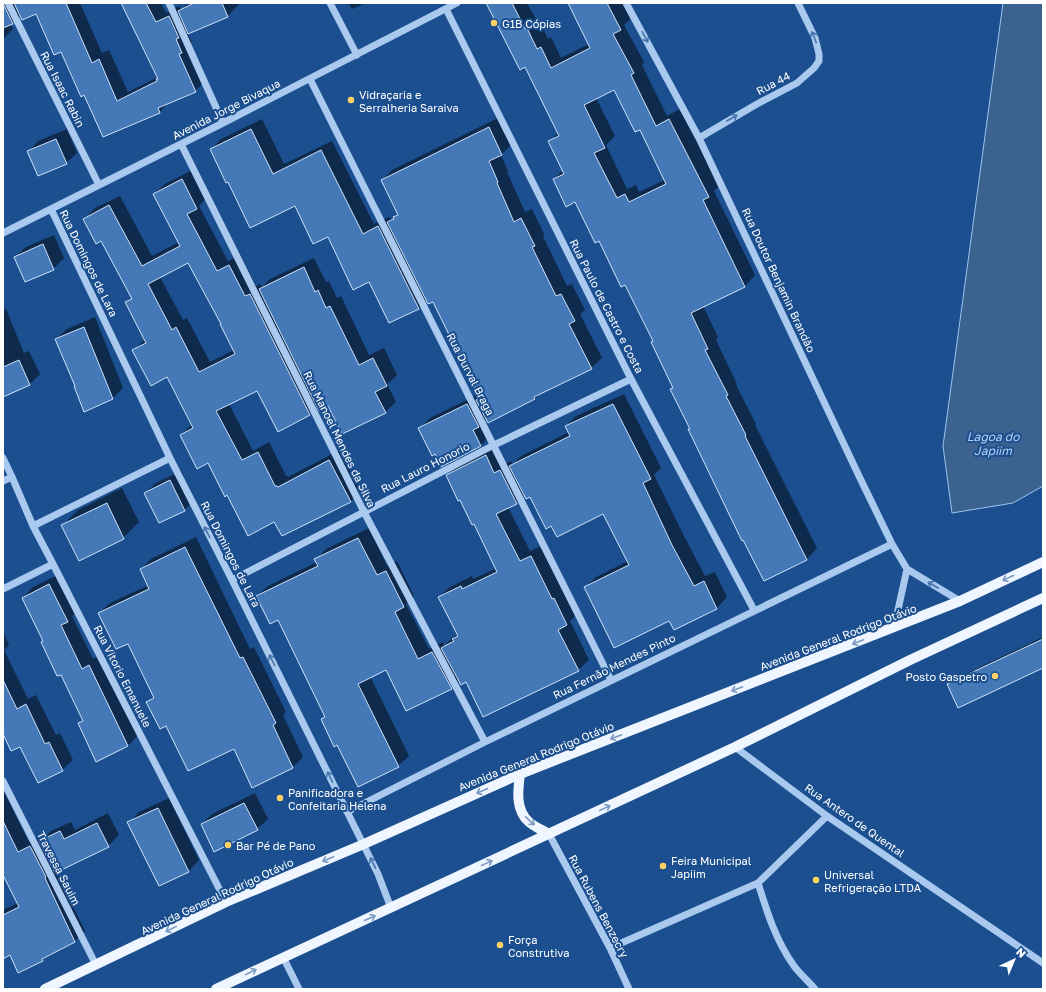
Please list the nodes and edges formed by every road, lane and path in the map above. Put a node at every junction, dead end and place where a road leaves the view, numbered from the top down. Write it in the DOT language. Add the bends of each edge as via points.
graph roads {
  1 [pos="8,3"];
  2 [pos="169,3"];
  3 [pos="330,3"];
  4 [pos="457,3"];
  5 [pos="626,3"];
  6 [pos="798,3"];
  7 [pos="446,9"];
  8 [pos="358,55"];
  9 [pos="310,79"];
  10 [pos="223,123"];
  11 [pos="699,138"];
  12 [pos="181,144"];
  13 [pos="99,185"];
  14 [pos="50,209"];
  15 [pos="3,233"];
  16 [pos="631,379"];
  17 [pos="494,445"];
  18 [pos="3,458"];
  19 [pos="170,458"];
  20 [pos="12,477"];
  21 [pos="3,482"];
  22 [pos="364,512"];
  23 [pos="33,526"];
  24 [pos="892,544"];
  25 [pos="1043,562"];
  26 [pos="52,564"];
  27 [pos="906,570"];
  28 [pos="232,580"];
  29 [pos="3,589"];
  30 [pos="1043,598"];
  31 [pos="960,601"];
  32 [pos="754,610"];
  33 [pos="894,628"];
  34 [pos="611,680"];
  35 [pos="485,742"];
  36 [pos="735,747"];
  37 [pos="520,774"];
  38 [pos="3,781"];
  39 [pos="347,812"];
  40 [pos="827,816"];
  41 [pos="548,834"];
  42 [pos="364,844"];
  43 [pos="758,883"];
  44 [pos="226,902"];
  45 [pos="391,908"];
  46 [pos="610,948"];
  47 [pos="283,957"];
  48 [pos="1043,963"];
  49 [pos="96,965"];
  50 [pos="45,989"];
  51 [pos="216,989"];
  52 [pos="299,989"];
  53 [pos="629,989"];
  54 [pos="815,989"];
  1 -- 13 [label="street, Rua Isaac Rabin"];
  2 -- 10 [label="street"];
  3 -- 8 [label="street"];
  4 -- 7 [label="street, Avenida Jorge Bivaqua"];
  5 -- 11 [label="street, Rua Doutor Benjamin Brandão, one-way"];
  11 -- 6 [label="street, Rua 44, one-way" via="797,83 814,68 819,61 819,54 815,38"];
  7 -- 8 [label="street, Avenida Jorge Bivaqua"];
  7 -- 16 [label="street, Rua Paulo de Castro e Costa"];
  8 -- 9 [label="street, Avenida Jorge Bivaqua"];
  9 -- 10 [label="street, Avenida Jorge Bivaqua"];
  9 -- 17 [label="street, Rua Durval Braga"];
  10 -- 12 [label="street, Avenida Jorge Bivaqua"];
  11 -- 24 [label="street, Rua Doutor Benjamin Brandão"];
  12 -- 13 [label="street, Avenida Jorge Bivaqua"];
  12 -- 22 [label="street, Rua Manoel Mendes da Silva"];
  13 -- 14 [label="street, Avenida Jorge Bivaqua"];
  14 -- 15 [label="street, Avenida Jorge Bivaqua"];
  14 -- 19 [label="street, Rua Domingos de Lara"];
  16 -- 17 [label="street, Rua Lauro Honorio"];
  16 -- 32 [label="street, Rua Paulo de Castro e Costa"];
  17 -- 22 [label="street, Rua Lauro Honorio"];
  17 -- 34 [label="street, Rua Durval Braga"];
  18 -- 20 [label="street, Rua Vitorio Emanuele"];
  19 -- 23 [label="street"];
  28 -- 19 [label="street, Rua Domingos de Lara, one-way"];
  20 -- 21 [label="street"];
  20 -- 23 [label="street, Rua Vitorio Emanuele"];
  22 -- 28 [label="street, Rua Lauro Honorio"];
  22 -- 35 [label="street, Rua Manoel Mendes da Silva"];
  23 -- 26 [label="street, Rua Vitorio Emanuele"];
  24 -- 27 [label="street, Rua Doutor Benjamin Brandão"];
  24 -- 32 [label="street, Rua Fernão Mendes Pinto"];
  25 -- 31 [label="main road, Avenida General Rodrigo Otávio, one-way"];
  26 -- 29 [label="street"];
  26 -- 44 [label="street, Rua Vitorio Emanuele"];
  31 -- 27 [label="street, one-way"];
  27 -- 33 [label="street"];
  39 -- 28 [label="street, Rua Domingos de Lara, one-way"];
  30 -- 36 [label="main road" via="910,660"];
  31 -- 33 [label="main road, Avenida General Rodrigo Otávio"];
  32 -- 34 [label="street, Rua Fernão Mendes Pinto"];
  33 -- 37 [label="main road, Avenida General Rodrigo Otávio, one-way"];
  34 -- 35 [label="street, Rua Fernão Mendes Pinto"];
  35 -- 39 [label="street, Rua Fernão Mendes Pinto"];
  36 -- 40 [label="street, Rua Antero de Quental"];
  41 -- 36 [label="main road, one-way"];
  37 -- 41 [label="main road, one-way" via="518,797 521,810 528,822"];
  37 -- 42 [label="main road, Avenida General Rodrigo Otávio, one-way"];
  38 -- 49 [label="street, Travessa Sauim"];
  39 -- 42 [label="street, Rua Domingos de Lara"];
  40 -- 43 [label="street"];
  40 -- 48 [label="street, Rua Antero de Quental"];
  45 -- 41 [label="main road, one-way"];
  41 -- 46 [label="street, Rua Rubens Benzecry"];
  42 -- 44 [label="main road, Avenida General Rodrigo Otávio, one-way"];
  45 -- 42 [label="street, Rua Domingos de Lara, one-way"];
  43 -- 46 [label="street"];
  43 -- 54 [label="street" via="781,943 794,966"];
  44 -- 49 [label="main road, Avenida General Rodrigo Otávio, one-way"];
  47 -- 45 [label="main road, one-way"];
  46 -- 53 [label="street, Rua Rubens Benzecry"];
  51 -- 47 [label="main road, one-way"];
  47 -- 52 [label="street"];
  49 -- 50 [label="main road, Avenida General Rodrigo Otávio"];
}
